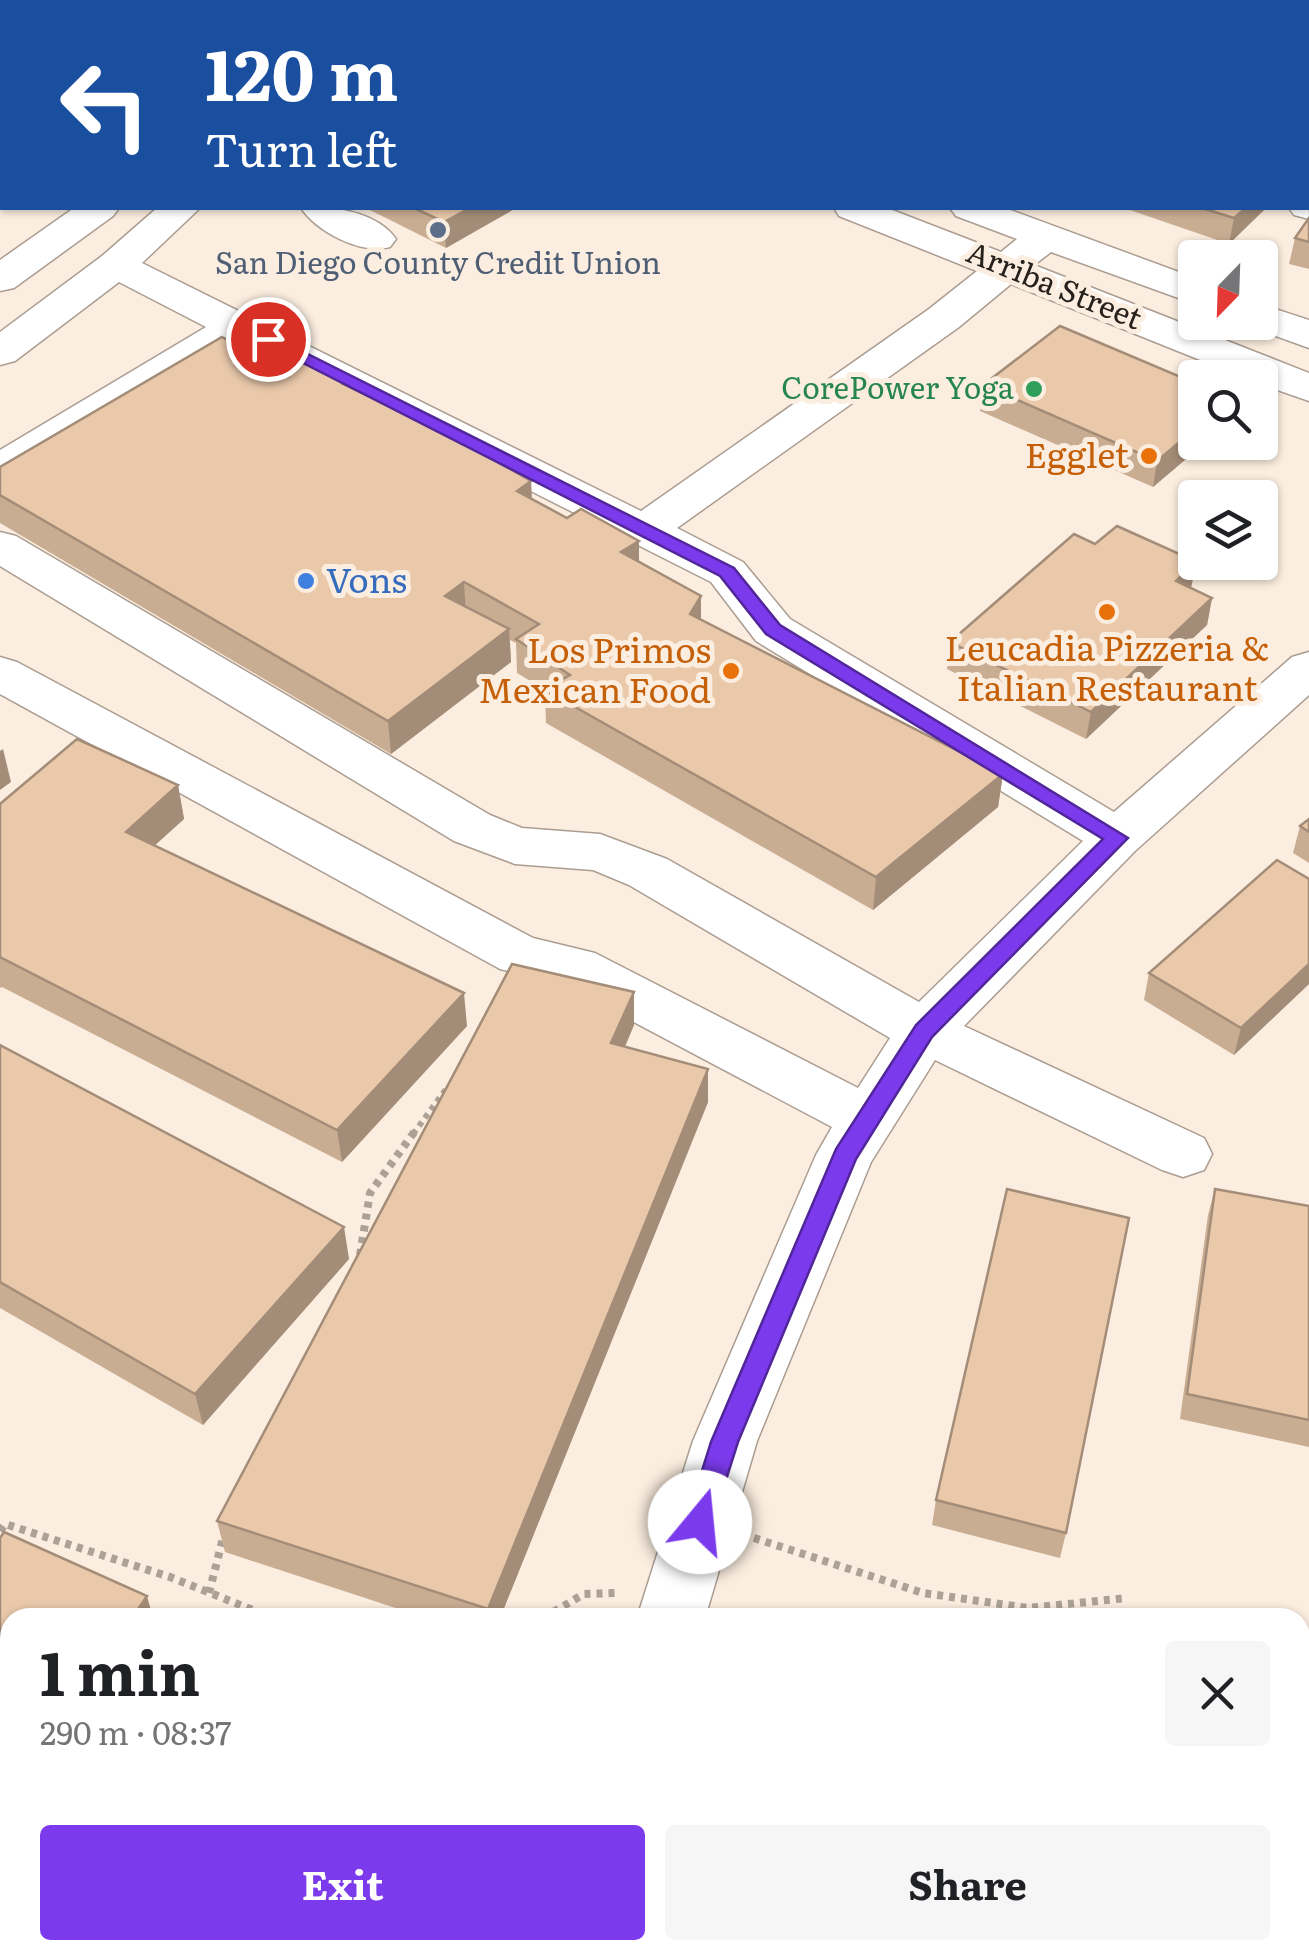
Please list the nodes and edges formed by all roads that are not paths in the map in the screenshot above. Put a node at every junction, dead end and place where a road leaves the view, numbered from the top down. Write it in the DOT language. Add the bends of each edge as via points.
graph roads {
  1 [pos="96,210"];
  2 [pos="178,210"];
  3 [pos="322,210"];
  4 [pos="859,210"];
  5 [pos="975,210"];
  6 [pos="1046,236"];
  7 [pos="376,239"];
  8 [pos="116,266"];
  9 [pos="1007,267"];
  10 [pos="0,278"];
  11 [pos="1178,286"];
  12 [pos="1278,323"];
  13 [pos="240,324"];
  14 [pos="1309,335"];
  15 [pos="0,352"];
  16 [pos="1309,388"];
  17 [pos="0,469"];
  18 [pos="643,531"];
  19 [pos="0,546"];
  20 [pos="1309,668"];
  21 [pos="0,673"];
  22 [pos="1118,838"];
  23 [pos="924,1031"];
  24 [pos="869,1120"];
  25 [pos="1183,1154"];
  26 [pos="675,1604"];
  1 -- 10 [label="street"];
  2 -- 8 [label="street"];
  3 -- 7 [label="street"];
  4 -- 9 [label="street, Arriba Street"];
  5 -- 6 [label="street, Arriba Street"];
  6 -- 9 [label="street"];
  6 -- 11 [label="street, Arriba Street"];
  8 -- 13 [label="street"];
  8 -- 15 [label="street"];
  9 -- 16 [label="street, Arriba Street"];
  9 -- 18 [label="street"];
  12 -- 14 [label="street"];
  13 -- 17 [label="street"];
  13 -- 18 [label="street"];
  18 -- 22 [label="street" via="727,572 773,630"];
  19 -- 23 [label="street" via="472,828 515,846 600,852 648,872"];
  20 -- 22 [label="street"];
  21 -- 24 [label="street" via="520,956 576,967"];
  22 -- 23 [label="street"];
  23 -- 24 [label="street"];
  23 -- 25 [label="street"];
  24 -- 26 [label="street" via="837,1173 725,1442"];
}
